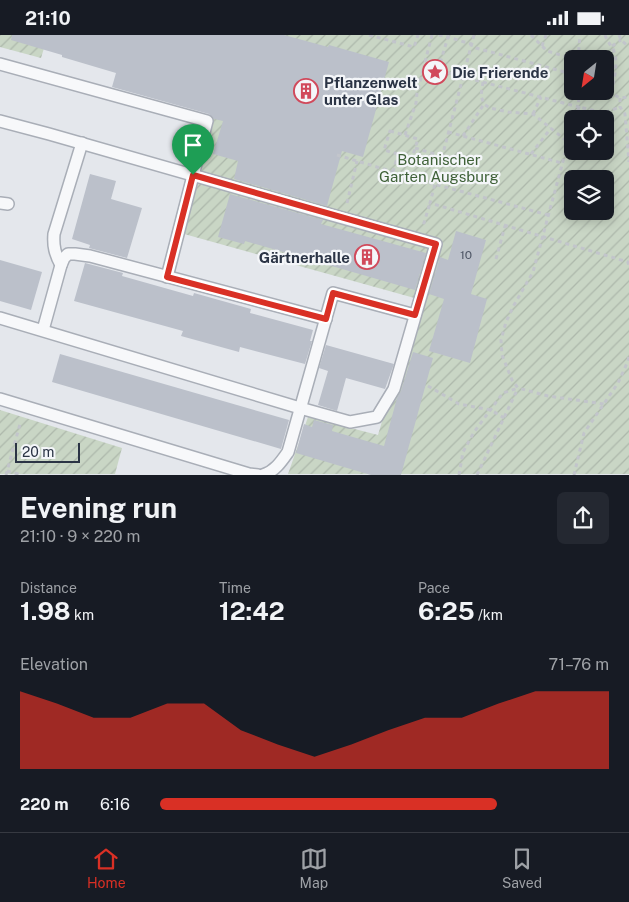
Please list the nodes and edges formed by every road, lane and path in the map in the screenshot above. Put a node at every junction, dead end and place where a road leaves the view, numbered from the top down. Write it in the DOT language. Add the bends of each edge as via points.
graph roads {
  1 [pos="369,35"];
  2 [pos="388,35"];
  3 [pos="418,35"];
  4 [pos="432,35"];
  5 [pos="439,35"];
  6 [pos="474,35"];
  7 [pos="531,35"];
  8 [pos="546,35"];
  9 [pos="580,35"];
  10 [pos="605,35"];
  11 [pos="619,35"];
  12 [pos="448,36"];
  13 [pos="387,40"];
  14 [pos="621,40"];
  15 [pos="471,44"];
  16 [pos="542,46"];
  17 [pos="612,47"];
  18 [pos="629,47"];
  19 [pos="579,50"];
  20 [pos="564,56"];
  21 [pos="0,64"];
  22 [pos="424,66"];
  23 [pos="438,70"];
  24 [pos="564,72"];
  25 [pos="463,77"];
  26 [pos="483,82"];
  27 [pos="541,97"];
  28 [pos="629,97"];
  29 [pos="620,98"];
  30 [pos="579,100"];
  31 [pos="484,104"];
  32 [pos="579,107"];
  33 [pos="620,107"];
  34 [pos="578,110"];
  35 [pos="533,114"];
  36 [pos="0,121"];
  37 [pos="550,128"];
  38 [pos="448,132"];
  39 [pos="405,135"];
  40 [pos="463,136"];
  41 [pos="564,139"];
  42 [pos="82,143"];
  43 [pos="415,148"];
  44 [pos="398,154"];
  45 [pos="531,154"];
  46 [pos="337,155"];
  47 [pos="442,156"];
  48 [pos="564,156"];
  49 [pos="357,161"];
  50 [pos="629,162"];
  51 [pos="562,163"];
  52 [pos="393,172"];
  53 [pos="193,175"];
  54 [pos="434,184"];
  55 [pos="347,203"];
  56 [pos="430,203"];
  57 [pos="548,215"];
  58 [pos="415,221"];
  59 [pos="505,226"];
  60 [pos="543,238"];
  61 [pos="629,258"];
  62 [pos="496,259"];
  63 [pos="629,262"];
  64 [pos="61,265"];
  65 [pos="629,266"];
  66 [pos="167,277"];
  67 [pos="415,315"];
  68 [pos="0,318"];
  69 [pos="326,319"];
  70 [pos="44,330"];
  71 [pos="629,356"];
  72 [pos="428,386"];
  73 [pos="518,388"];
  74 [pos="0,399"];
  75 [pos="604,404"];
  76 [pos="300,408"];
  77 [pos="491,410"];
  78 [pos="504,417"];
  79 [pos="20,424"];
  80 [pos="6,473"];
  81 [pos="22,475"];
  82 [pos="258,475"];
  83 [pos="263,475"];
  84 [pos="459,475"];
  85 [pos="477,475"];
  86 [pos="574,475"];
  1 -- 13 [label="path"];
  2 -- 13 [label="path"];
  3 -- 13 [label="path" via="414,47"];
  4 -- 22 [label="path"];
  5 -- 12 [label="path"];
  6 -- 15 [label="path"];
  7 -- 16 [label="path"];
  8 -- 16 [label="path"];
  9 -- 19 [label="path"];
  10 -- 17 [label="path"];
  11 -- 14 [label="path"];
  12 -- 15 [label="path"];
  12 -- 23 [label="path"];
  14 -- 17 [label="path"];
  14 -- 18 [label="path"];
  15 -- 24 [label="path"];
  15 -- 25 [label="path"];
  16 -- 20 [label="path"];
  17 -- 29 [label="path" via="616,67 612,90"];
  21 -- 53 [label="lane" via="207,121"];
  22 -- 23 [label="path"];
  22 -- 39 [label="path"];
  23 -- 25 [label="path"];
  25 -- 26 [label="path"];
  25 -- 38 [label="path"];
  26 -- 27 [label="path"];
  26 -- 31 [label="path" via="481,96"];
  27 -- 32 [label="path"];
  27 -- 35 [label="path"];
  28 -- 29 [label="path"];
  29 -- 33 [label="path"];
  30 -- 32 [label="path"];
  31 -- 35 [label="path" via="508,112"];
  31 -- 40 [label="path"];
  32 -- 33 [label="path" via="604,113"];
  32 -- 34 [label="path"];
  33 -- 50 [label="path" via="625,114"];
  35 -- 37 [label="path"];
  36 -- 42 [label="lane"];
  37 -- 41 [label="path"];
  37 -- 45 [label="path"];
  38 -- 40 [label="path"];
  38 -- 47 [label="path"];
  39 -- 43 [label="path" via="418,139"];
  39 -- 44 [label="path" via="390,131 384,150"];
  40 -- 45 [label="path"];
  42 -- 53 [label="lane"];
  42 -- 64 [label="lane" via="54,234 56,257"];
  43 -- 44 [label="path" via="412,158"];
  43 -- 47 [label="path"];
  44 -- 52 [label="path"];
  45 -- 51 [label="path"];
  46 -- 49 [label="path"];
  47 -- 54 [label="path"];
  48 -- 51 [label="path"];
  49 -- 52 [label="path"];
  49 -- 55 [label="path"];
  51 -- 57 [label="path"];
  52 -- 54 [label="path"];
  53 -- 66 [label="lane"];
  53 -- 67 [label="lane" via="436,244"];
  54 -- 56 [label="path"];
  54 -- 57 [label="path"];
  56 -- 58 [label="path" via="424,223"];
  56 -- 59 [label="path"];
  57 -- 60 [label="path"];
  59 -- 60 [label="path"];
  59 -- 62 [label="path"];
  60 -- 63 [label="path"];
  60 -- 73 [label="path" via="533,272 514,305 501,340 502,355"];
  61 -- 63 [label="path"];
  63 -- 65 [label="path"];
  64 -- 66 [label="lane" via="68,254 75,253"];
  64 -- 70 [label="lane"];
  66 -- 69 [label="lane"];
  67 -- 69 [label="lane" via="333,293"];
  67 -- 76 [label="lane" via="394,389 377,417 350,422"];
  68 -- 70 [label="lane"];
  69 -- 76 [label="lane"];
  70 -- 76 [label="lane"];
  71 -- 75 [label="path" via="618,383"];
  72 -- 77 [label="path" via="459,404"];
  73 -- 75 [label="path"];
  73 -- 77 [label="path" via="503,393"];
  73 -- 78 [label="path"];
  74 -- 82 [label="lane"];
  75 -- 86 [label="path" via="584,433"];
  76 -- 83 [label="lane" via="288,452 277,467"];
  77 -- 78 [label="path"];
  77 -- 84 [label="path" via="463,453"];
  78 -- 85 [label="path"];
  79 -- 80 [label="path"];
  80 -- 81 [label="path"];
}
